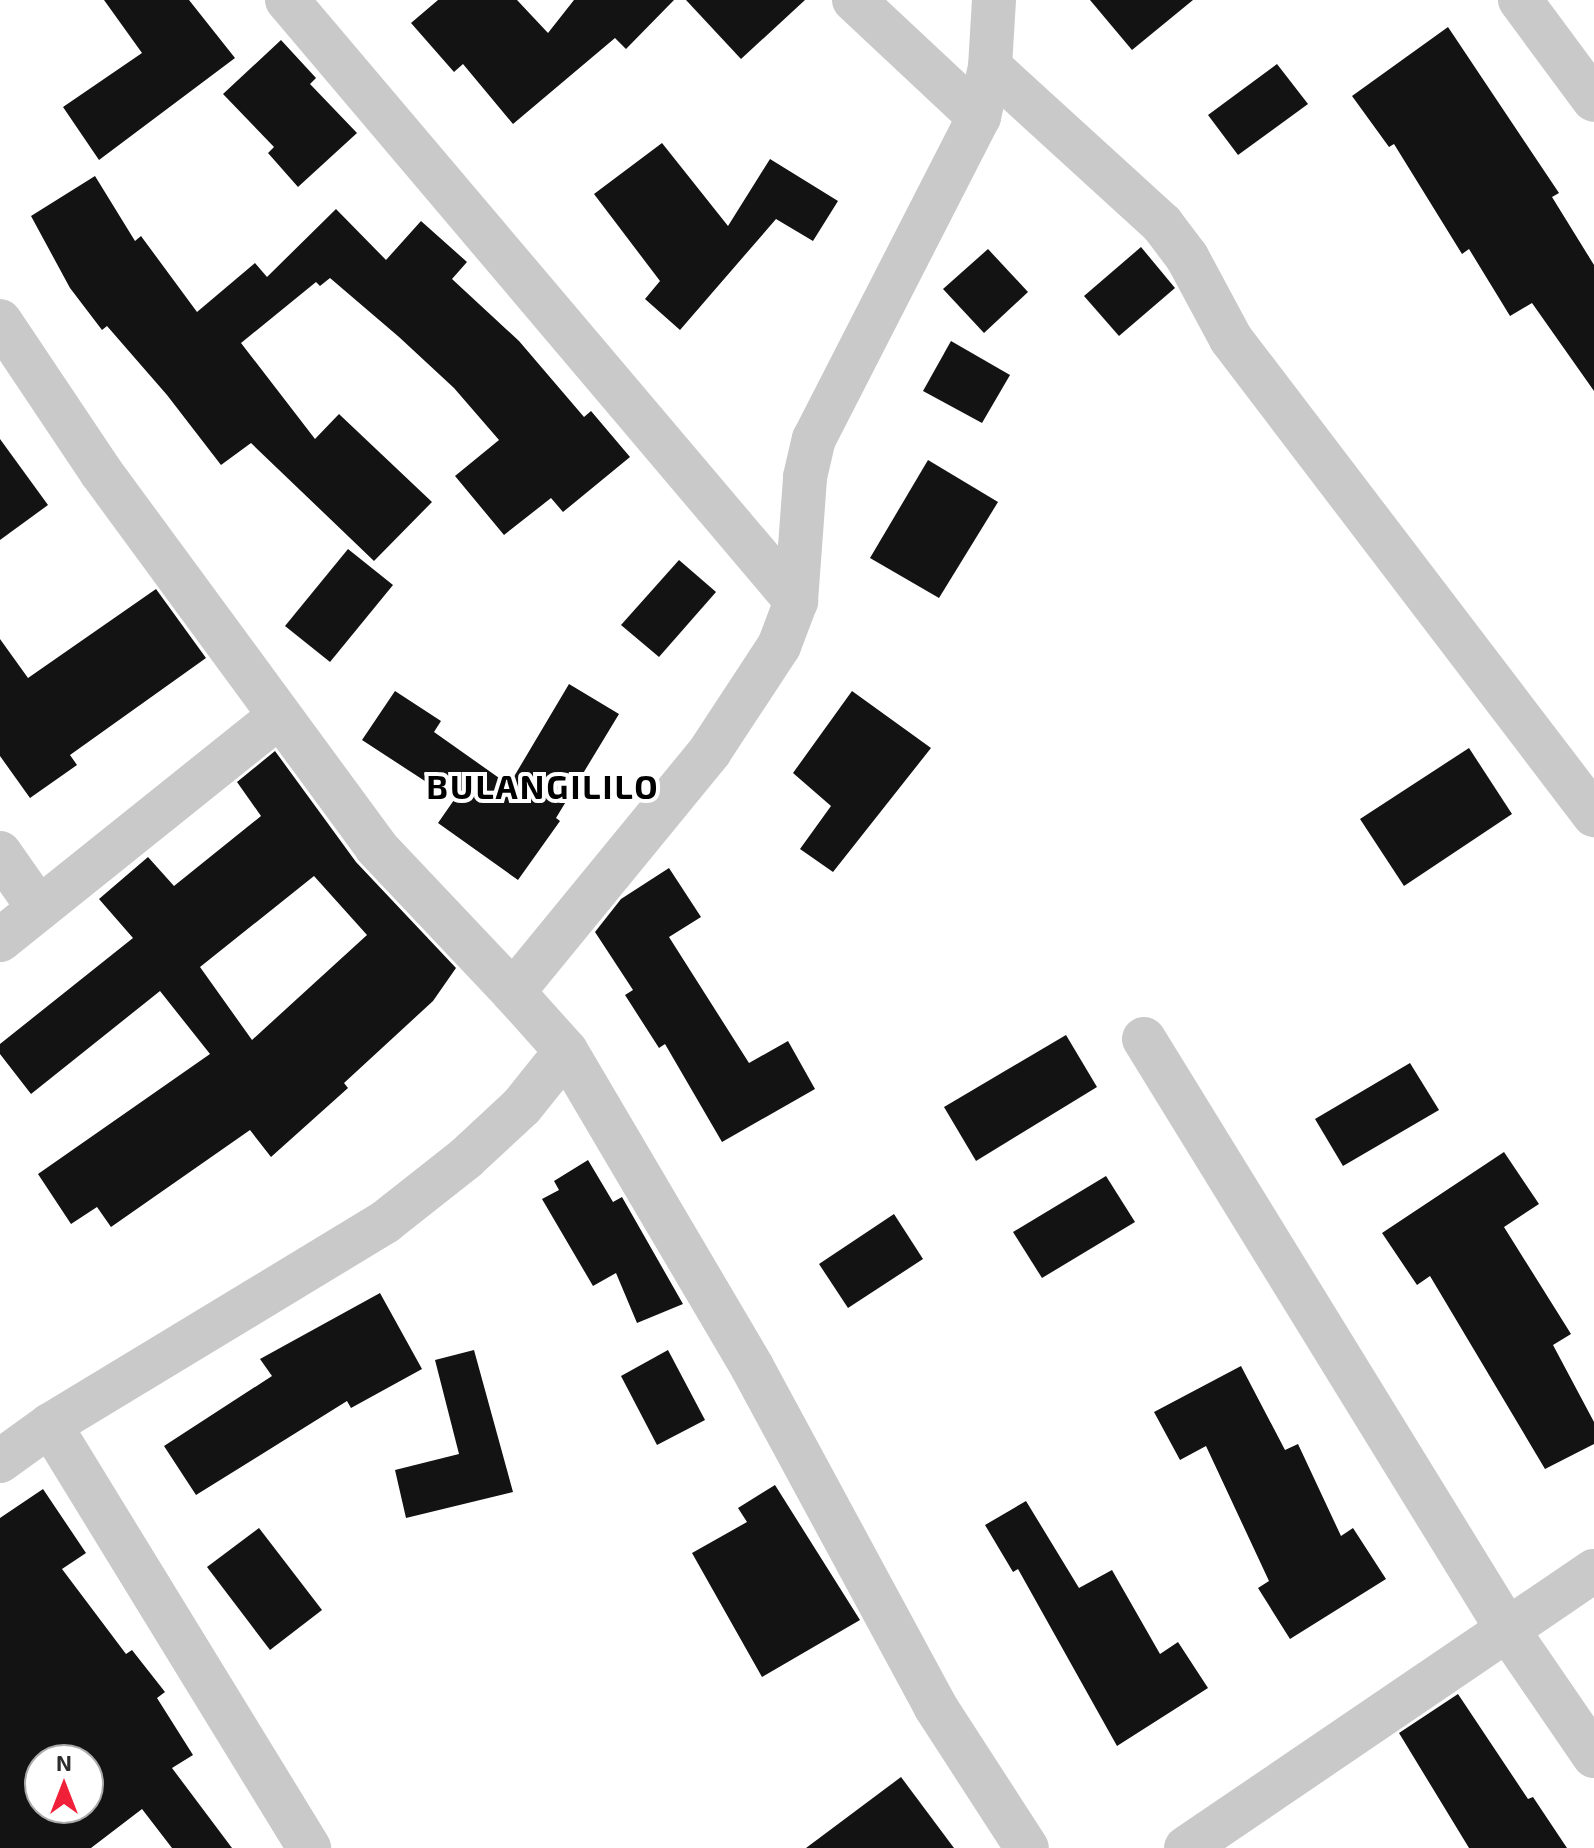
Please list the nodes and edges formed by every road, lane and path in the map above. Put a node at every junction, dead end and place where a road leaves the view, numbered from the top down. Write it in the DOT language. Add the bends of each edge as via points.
graph roads {
  1 [pos="287,0"];
  2 [pos="854,0"];
  3 [pos="994,0"];
  4 [pos="1520,0"];
  5 [pos="990,67"];
  6 [pos="1594,100"];
  7 [pos="979,117"];
  8 [pos="0,321"];
  9 [pos="796,601"];
  10 [pos="278,717"];
  11 [pos="1594,815"];
  12 [pos="0,853"];
  13 [pos="39,909"];
  14 [pos="0,940"];
  15 [pos="513,992"];
  16 [pos="1144,1039"];
  17 [pos="566,1051"];
  18 [pos="50,1425"];
  19 [pos="0,1461"];
  20 [pos="1594,1571"];
  21 [pos="1507,1629"];
  22 [pos="1594,1756"];
  23 [pos="309,1848"];
  24 [pos="1027,1848"];
  25 [pos="1186,1848"];
  1 -- 9 [label="street"];
  2 -- 7 [label="street"];
  3 -- 5 [label="street"];
  4 -- 6 [label="street"];
  5 -- 7 [label="street"];
  5 -- 11 [label="street" via="1162,224 1187,257 1231,339"];
  7 -- 9 [label="street" via="814,439 805,477"];
  8 -- 10 [label="street" via="101,472"];
  9 -- 15 [label="street" via="779,646 710,751"];
  10 -- 13 [label="street"];
  10 -- 15 [label="street" via="376,847"];
  12 -- 13 [label="street"];
  13 -- 14 [label="street"];
  15 -- 17 [label="street"];
  16 -- 21 [label="street"];
  17 -- 18 [label="street" via="500,1127 385,1222"];
  17 -- 24 [label="street" via="752,1367 935,1706"];
  18 -- 19 [label="street"];
  18 -- 23 [label="street"];
  20 -- 21 [label="street"];
  21 -- 22 [label="street"];
  21 -- 25 [label="street"];
}
